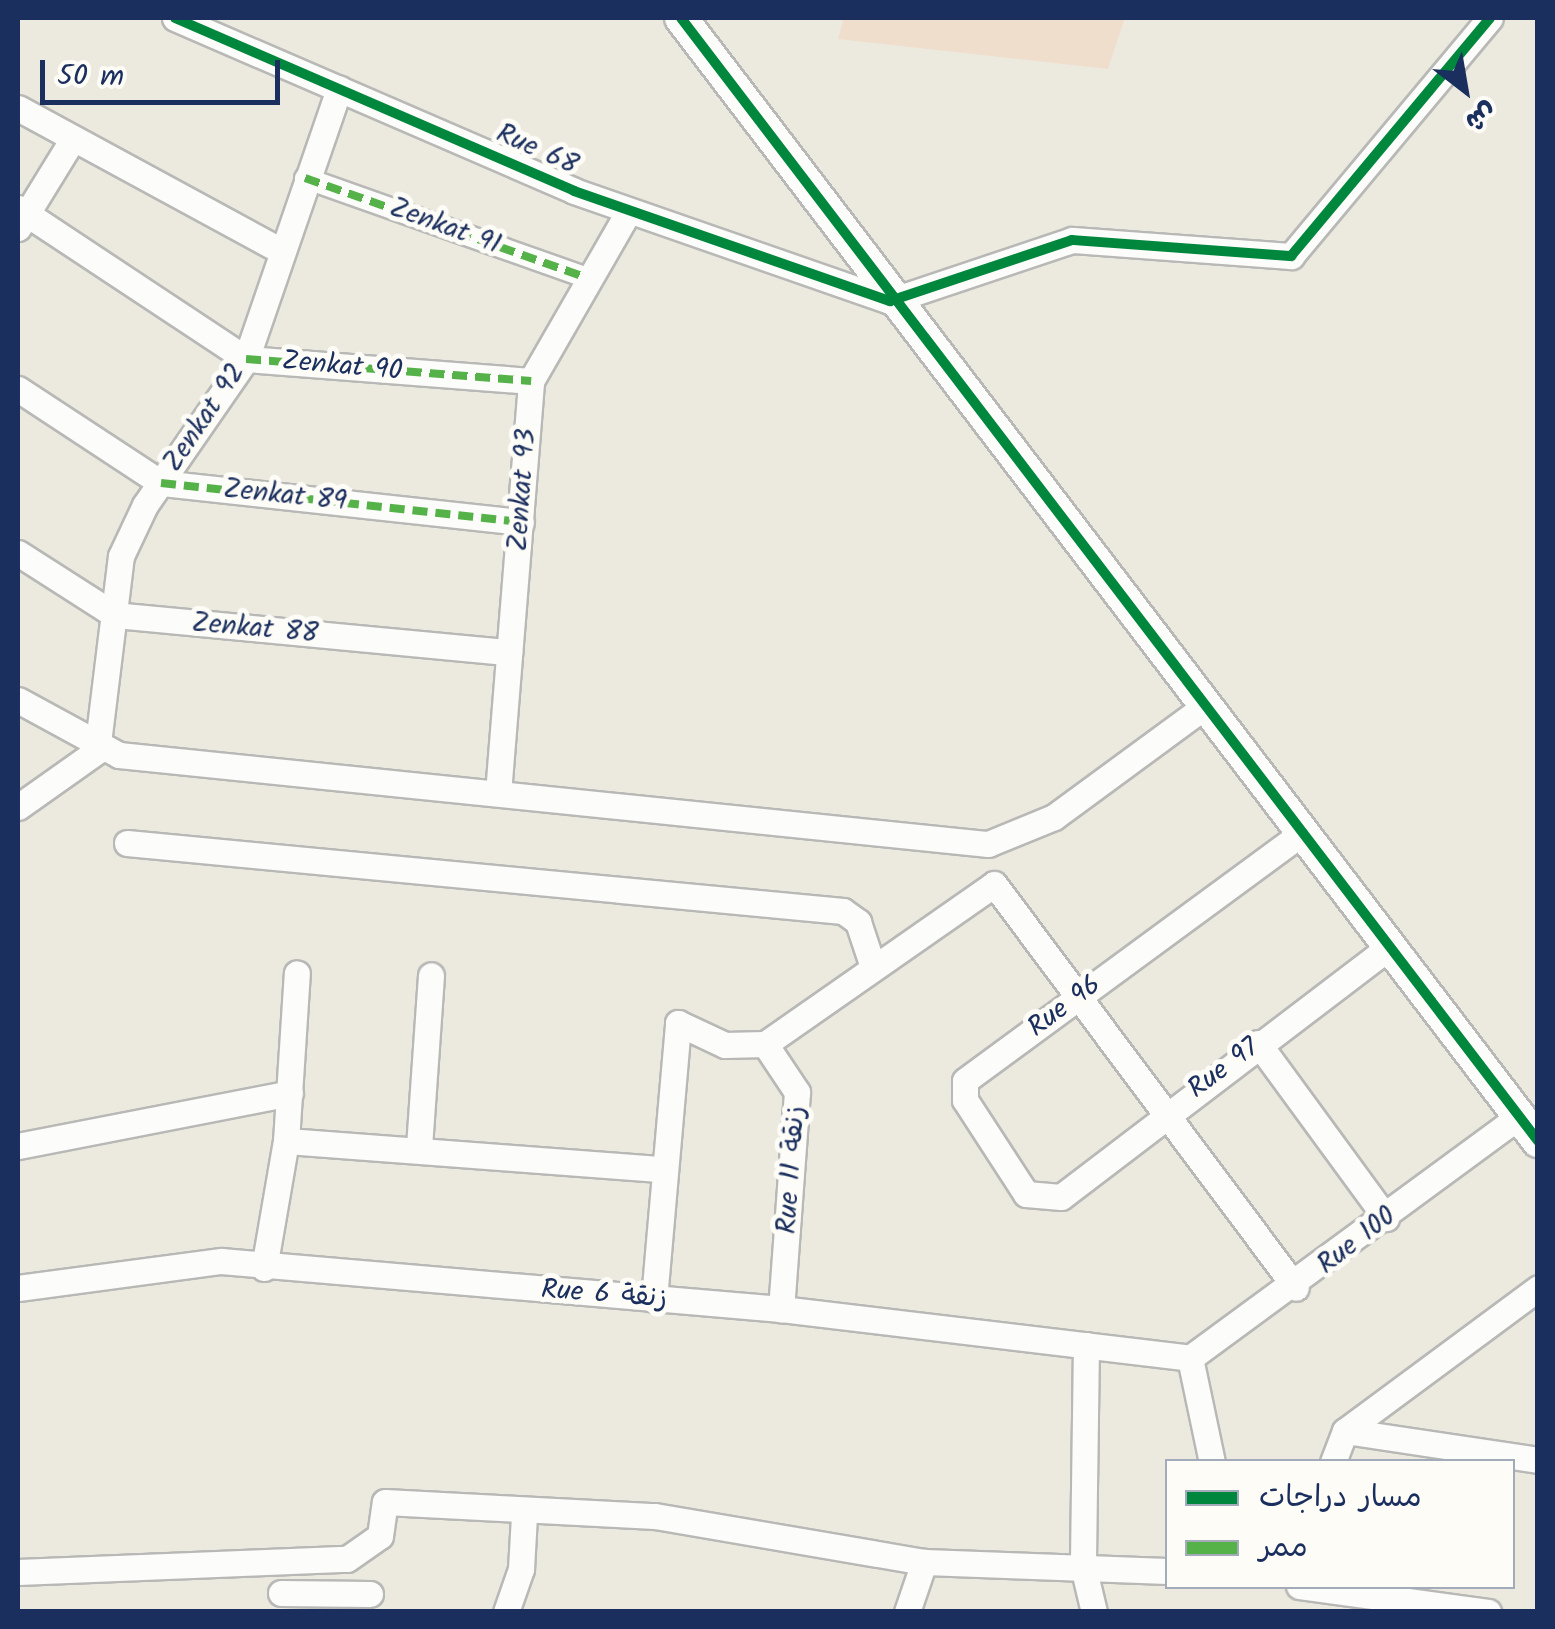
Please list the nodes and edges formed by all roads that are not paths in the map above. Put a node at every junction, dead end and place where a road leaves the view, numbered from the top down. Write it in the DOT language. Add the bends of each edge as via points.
graph roads {
  1 [pos="174,18"];
  2 [pos="681,18"];
  3 [pos="1490,18"];
  4 [pos="340,88"];
  5 [pos="18,108"];
  6 [pos="70,142"];
  7 [pos="305,178"];
  8 [pos="628,212"];
  9 [pos="21,216"];
  10 [pos="278,250"];
  11 [pos="585,277"];
  12 [pos="890,302"];
  13 [pos="246,359"];
  14 [pos="532,382"];
  15 [pos="18,388"];
  16 [pos="161,483"];
  17 [pos="521,522"];
  18 [pos="18,553"];
  19 [pos="115,615"];
  20 [pos="509,652"];
  21 [pos="18,700"];
  22 [pos="1204,706"];
  23 [pos="96,750"];
  24 [pos="498,793"];
  25 [pos="18,807"];
  26 [pos="1302,833"];
  27 [pos="127,843"];
  28 [pos="1391,946"];
  29 [pos="872,964"];
  30 [pos="297,973"];
  31 [pos="431,975"];
  32 [pos="1077,997"];
  33 [pos="1258,1043"];
  34 [pos="765,1044"];
  35 [pos="290,1093"];
  36 [pos="1164,1114"];
  37 [pos="1529,1129"];
  38 [pos="286,1141"];
  39 [pos="18,1146"];
  40 [pos="419,1147"];
  41 [pos="660,1169"];
  42 [pos="1061,1196"];
  43 [pos="1386,1218"];
  44 [pos="264,1268"];
  45 [pos="18,1288"];
  46 [pos="1296,1288"];
  47 [pos="1538,1288"];
  48 [pos="654,1299"];
  49 [pos="781,1309"];
  50 [pos="1086,1345"];
  51 [pos="1190,1358"];
  52 [pos="1345,1431"];
  53 [pos="1453,1454"];
  54 [pos="1211,1459"];
  55 [pos="1334,1459"];
  56 [pos="1538,1460"];
  57 [pos="524,1515"];
  58 [pos="364,1555"];
  59 [pos="924,1562"];
  60 [pos="1083,1566"];
  61 [pos="288,1567"];
  62 [pos="1165,1571"];
  63 [pos="18,1572"];
  64 [pos="1318,1589"];
  65 [pos="277,1602"];
  66 [pos="1444,1602"];
  67 [pos="370,1603"];
  68 [pos="1374,1604"];
  69 [pos="506,1612"];
  70 [pos="907,1612"];
  71 [pos="1094,1612"];
  72 [pos="1488,1612"];
  1 -- 4 [label="street, Rue 68"];
  2 -- 12 [label="street"];
  3 -- 12 [label="street" via="1291,256 1072,240"];
  4 -- 7 [label="street, Zenkat 92"];
  4 -- 8 [label="street, Rue 68"];
  5 -- 6 [label="street"];
  6 -- 9 [label="street"];
  6 -- 10 [label="street"];
  7 -- 10 [label="street, Zenkat 92"];
  7 -- 11 [label="street, Zenkat 91"];
  8 -- 11 [label="street, Zenkat 93"];
  8 -- 12 [label="street, Rue 68"];
  9 -- 13 [label="street, Zenkat 90"];
  10 -- 13 [label="street, Zenkat 92"];
  11 -- 14 [label="street, Zenkat 93"];
  12 -- 22 [label="street"];
  13 -- 14 [label="street, Zenkat 90"];
  13 -- 16 [label="street, Zenkat 92"];
  14 -- 17 [label="street, Zenkat 93"];
  15 -- 16 [label="street, Zenkat 89"];
  16 -- 17 [label="street, Zenkat 89"];
  16 -- 19 [label="street, Zenkat 92" via="121,556"];
  17 -- 20 [label="street, Zenkat 93"];
  18 -- 19 [label="street, Zenkat 88"];
  19 -- 20 [label="street, Zenkat 88"];
  19 -- 23 [label="street, Zenkat 92"];
  20 -- 24 [label="street, Zenkat 93"];
  21 -- 23 [label="street"];
  22 -- 24 [label="street" via="1054,817 988,844"];
  22 -- 26 [label="street"];
  23 -- 24 [label="street"];
  23 -- 25 [label="street"];
  26 -- 28 [label="street"];
  26 -- 32 [label="street, Rue 96"];
  27 -- 29 [label="street" via="844,911 858,922"];
  28 -- 33 [label="street, Rue 97"];
  28 -- 37 [label="street"];
  29 -- 32 [label="street" via="994,884"];
  29 -- 34 [label="street"];
  30 -- 35 [label="street"];
  31 -- 40 [label="street"];
  32 -- 36 [label="street"];
  32 -- 42 [label="street, Rue 96" via="962,1090 1026,1194"];
  33 -- 36 [label="street, Rue 97"];
  33 -- 43 [label="street"];
  34 -- 41 [label="street" via="725,1045 678,1023"];
  34 -- 49 [label="street, Rue 11 زنقة" via="798,1092"];
  35 -- 38 [label="street"];
  35 -- 39 [label="street"];
  36 -- 42 [label="street, Rue 97"];
  36 -- 46 [label="street"];
  37 -- 43 [label="street, Rue 100"];
  38 -- 40 [label="street"];
  38 -- 44 [label="street"];
  40 -- 41 [label="street"];
  41 -- 48 [label="street"];
  43 -- 46 [label="street, Rue 100"];
  44 -- 45 [label="street, Rue 6 زنقة" via="183,1263"];
  44 -- 48 [label="street, Rue 6 زنقة"];
  46 -- 51 [label="street, Rue 100"];
  47 -- 52 [label="street"];
  48 -- 49 [label="street, Rue 6 زنقة"];
  49 -- 50 [label="street, Rue 6 زنقة"];
  50 -- 51 [label="street, Rue 6 زنقة"];
  50 -- 60 [label="street"];
  51 -- 54 [label="street"];
  52 -- 53 [label="street"];
  52 -- 55 [label="street"];
  53 -- 56 [label="street"];
  57 -- 58 [label="street" via="385,1502 380,1536"];
  57 -- 59 [label="street" via="655,1516"];
  57 -- 69 [label="street" via="521,1570"];
  58 -- 61 [label="street"];
  58 -- 67 [label="street"];
  59 -- 60 [label="street"];
  59 -- 70 [label="street"];
  60 -- 62 [label="street"];
  60 -- 71 [label="street"];
  61 -- 63 [label="street"];
  61 -- 65 [label="street"];
  64 -- 68 [label="street"];
  65 -- 67 [label="street"];
  66 -- 68 [label="street"];
  66 -- 72 [label="street"];
}
